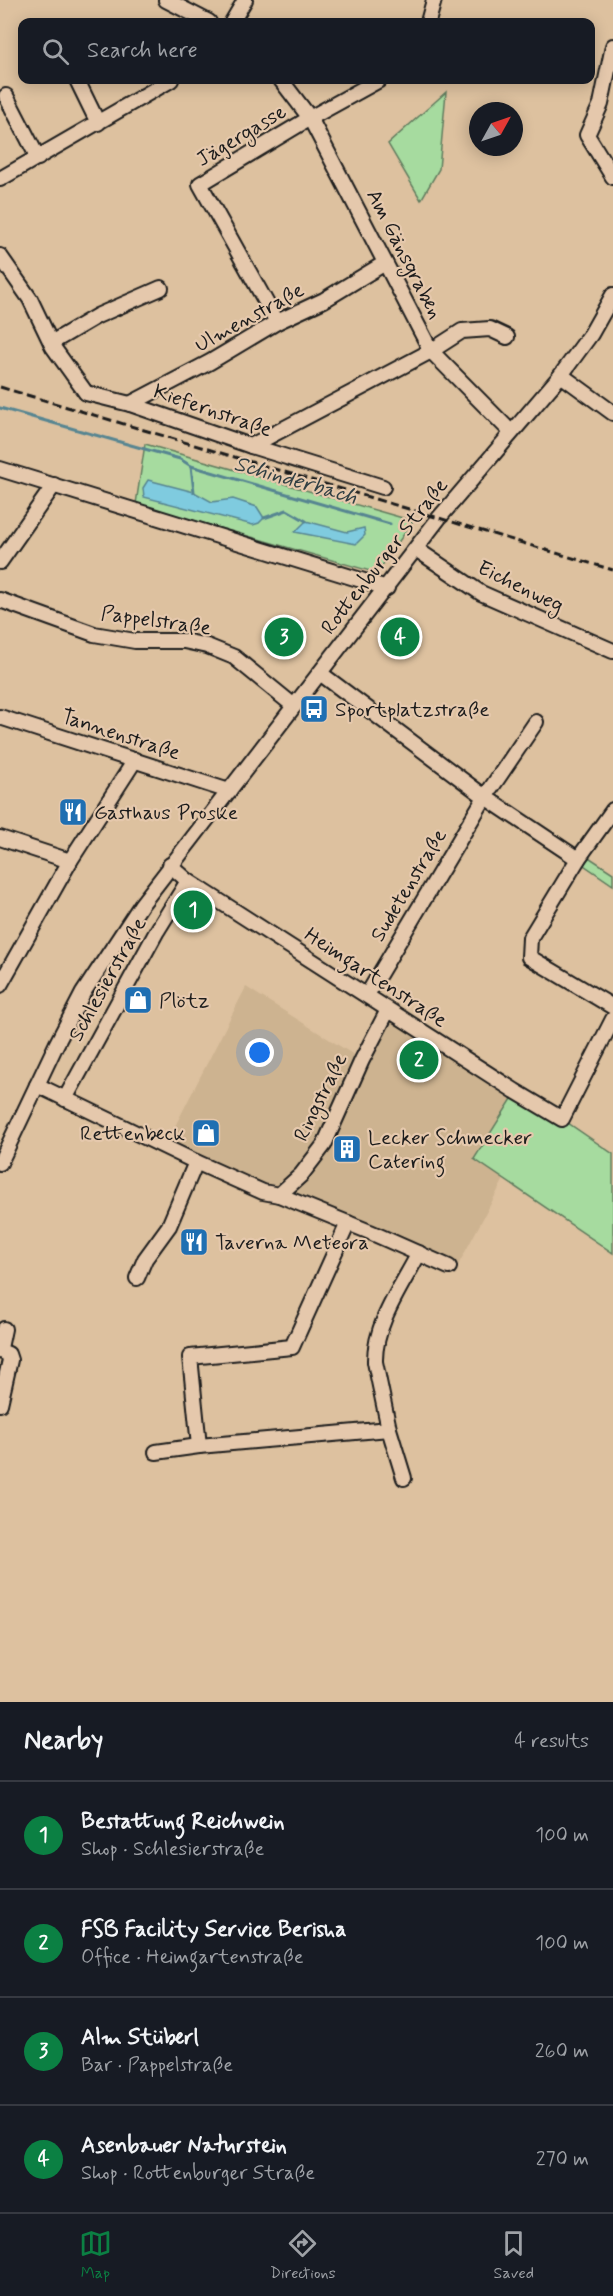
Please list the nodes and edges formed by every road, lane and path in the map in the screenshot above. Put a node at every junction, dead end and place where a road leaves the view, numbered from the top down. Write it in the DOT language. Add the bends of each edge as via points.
graph roads {
  1 [pos="165,0"];
  2 [pos="245,0"];
  3 [pos="434,0"];
  4 [pos="201,18"];
  5 [pos="234,18"];
  6 [pos="429,18"];
  7 [pos="613,46"];
  8 [pos="79,84"];
  9 [pos="164,84"];
  10 [pos="283,84"];
  11 [pos="372,84"];
  12 [pos="6,96"];
  13 [pos="310,118"];
  14 [pos="98,123"];
  15 [pos="38,158"];
  16 [pos="613,177"];
  17 [pos="0,178"];
  18 [pos="0,256"];
  19 [pos="385,263"];
  20 [pos="161,288"];
  21 [pos="613,295"];
  22 [pos="277,322"];
  23 [pos="507,337"];
  24 [pos="51,343"];
  25 [pos="431,351"];
  26 [pos="561,375"];
  27 [pos="130,404"];
  28 [pos="613,414"];
  29 [pos="511,432"];
  30 [pos="251,446"];
  31 [pos="0,469"];
  32 [pos="54,485"];
  33 [pos="383,487"];
  34 [pos="416,549"];
  35 [pos="0,562"];
  36 [pos="387,588"];
  37 [pos="0,600"];
  38 [pos="613,651"];
  39 [pos="320,673"];
  40 [pos="294,706"];
  41 [pos="0,717"];
  42 [pos="536,722"];
  43 [pos="135,760"];
  44 [pos="229,791"];
  45 [pos="485,797"];
  46 [pos="613,810"];
  47 [pos="0,838"];
  48 [pos="578,859"];
  49 [pos="70,861"];
  50 [pos="170,865"];
  51 [pos="188,881"];
  52 [pos="4,968"];
  53 [pos="0,985"];
  54 [pos="367,995"];
  55 [pos="613,1007"];
  56 [pos="388,1010"];
  57 [pos="613,1019"];
  58 [pos="37,1085"];
  59 [pos="65,1099"];
  60 [pos="196,1162"];
  61 [pos="0,1163"];
  62 [pos="279,1195"];
  63 [pos="348,1223"];
  64 [pos="419,1253"];
  65 [pos="448,1267"];
  66 [pos="137,1278"];
  67 [pos="4,1329"];
  68 [pos="0,1349"];
  69 [pos="0,1404"];
  70 [pos="390,1429"];
  71 [pos="199,1446"];
  72 [pos="156,1452"];
  73 [pos="404,1478"];
  1 -- 4 [label="street"];
  2 -- 5 [label="street"];
  3 -- 6 [label="street"];
  7 -- 16 [label="street" via="601,104 587,135"];
  8 -- 14 [label="street"];
  9 -- 14 [label="street"];
  10 -- 13 [label="street, Am Gänsgraben"];
  11 -- 13 [label="street, Jägergasse"];
  12 -- 15 [label="street"];
  13 -- 19 [label="street, Am Gänsgraben"];
  13 -- 22 [label="street, Jägergasse" via="200,184"];
  14 -- 15 [label="street"];
  15 -- 17 [label="street"];
  18 -- 24 [label="street, Kiefernstraße" via="30,299"];
  19 -- 22 [label="street, Ulmenstraße" via="324,300"];
  19 -- 25 [label="street, Am Gänsgraben"];
  20 -- 24 [label="street" via="98,316"];
  21 -- 26 [label="street, Rottenburger Straße"];
  22 -- 27 [label="street, Ulmenstraße"];
  23 -- 25 [label="street" via="490,329 462,331"];
  24 -- 27 [label="street, Kiefernstraße" via="86,393"];
  25 -- 29 [label="street, Am Gänsgraben"];
  25 -- 30 [label="street"];
  26 -- 28 [label="street"];
  26 -- 29 [label="street, Rottenburger Straße"];
  27 -- 30 [label="street, Kiefernstraße"];
  29 -- 34 [label="street, Rottenburger Straße"];
  30 -- 33 [label="street, Kiefernstraße"];
  31 -- 32 [label="street"];
  32 -- 35 [label="street"];
  32 -- 36 [label="street"];
  34 -- 36 [label="street, Rottenburger Straße"];
  34 -- 38 [label="street, Eichenweg" via="481,593"];
  36 -- 39 [label="street, Rottenburger Straße"];
  37 -- 40 [label="street, Pappelstraße" via="94,634 207,646 234,657"];
  39 -- 40 [label="street, Rottenburger Straße"];
  39 -- 45 [label="street"];
  40 -- 44 [label="street, Rottenburger Straße"];
  41 -- 43 [label="street, Tannenstraße"];
  42 -- 45 [label="street, Sudetenstraße"];
  43 -- 44 [label="street, Tannenstraße"];
  43 -- 49 [label="street"];
  44 -- 50 [label="street, Rottenburger Straße"];
  45 -- 48 [label="street"];
  45 -- 54 [label="street, Sudetenstraße"];
  46 -- 48 [label="street"];
  47 -- 49 [label="street"];
  48 -- 55 [label="street" via="530,938 529,957"];
  49 -- 52 [label="street"];
  50 -- 51 [label="street, Heimgartenstraße"];
  50 -- 58 [label="street, Rottenburger Straße" via="83,993"];
  51 -- 54 [label="street, Heimgartenstraße"];
  51 -- 59 [label="street, Schlesierstraße"];
  52 -- 53 [label="street"];
  54 -- 56 [label="street, Heimgartenstraße"];
  56 -- 57 [label="street, Heimgartenstraße" via="562,1119"];
  56 -- 62 [label="street, Ringstraße" via="324,1145"];
  58 -- 59 [label="street"];
  58 -- 61 [label="street, Rottenburger Straße"];
  59 -- 60 [label="street"];
  60 -- 62 [label="street" via="263,1192"];
  60 -- 66 [label="street" via="169,1226 145,1259"];
  62 -- 63 [label="street"];
  63 -- 64 [label="street"];
  63 -- 71 [label="street" via="292,1347 190,1357"];
  64 -- 65 [label="street"];
  64 -- 70 [label="street" via="383,1323 374,1352"];
  67 -- 68 [label="street"];
  68 -- 69 [label="street" via="10,1360"];
  70 -- 71 [label="street"];
  70 -- 73 [label="street"];
  71 -- 72 [label="street"];
}
